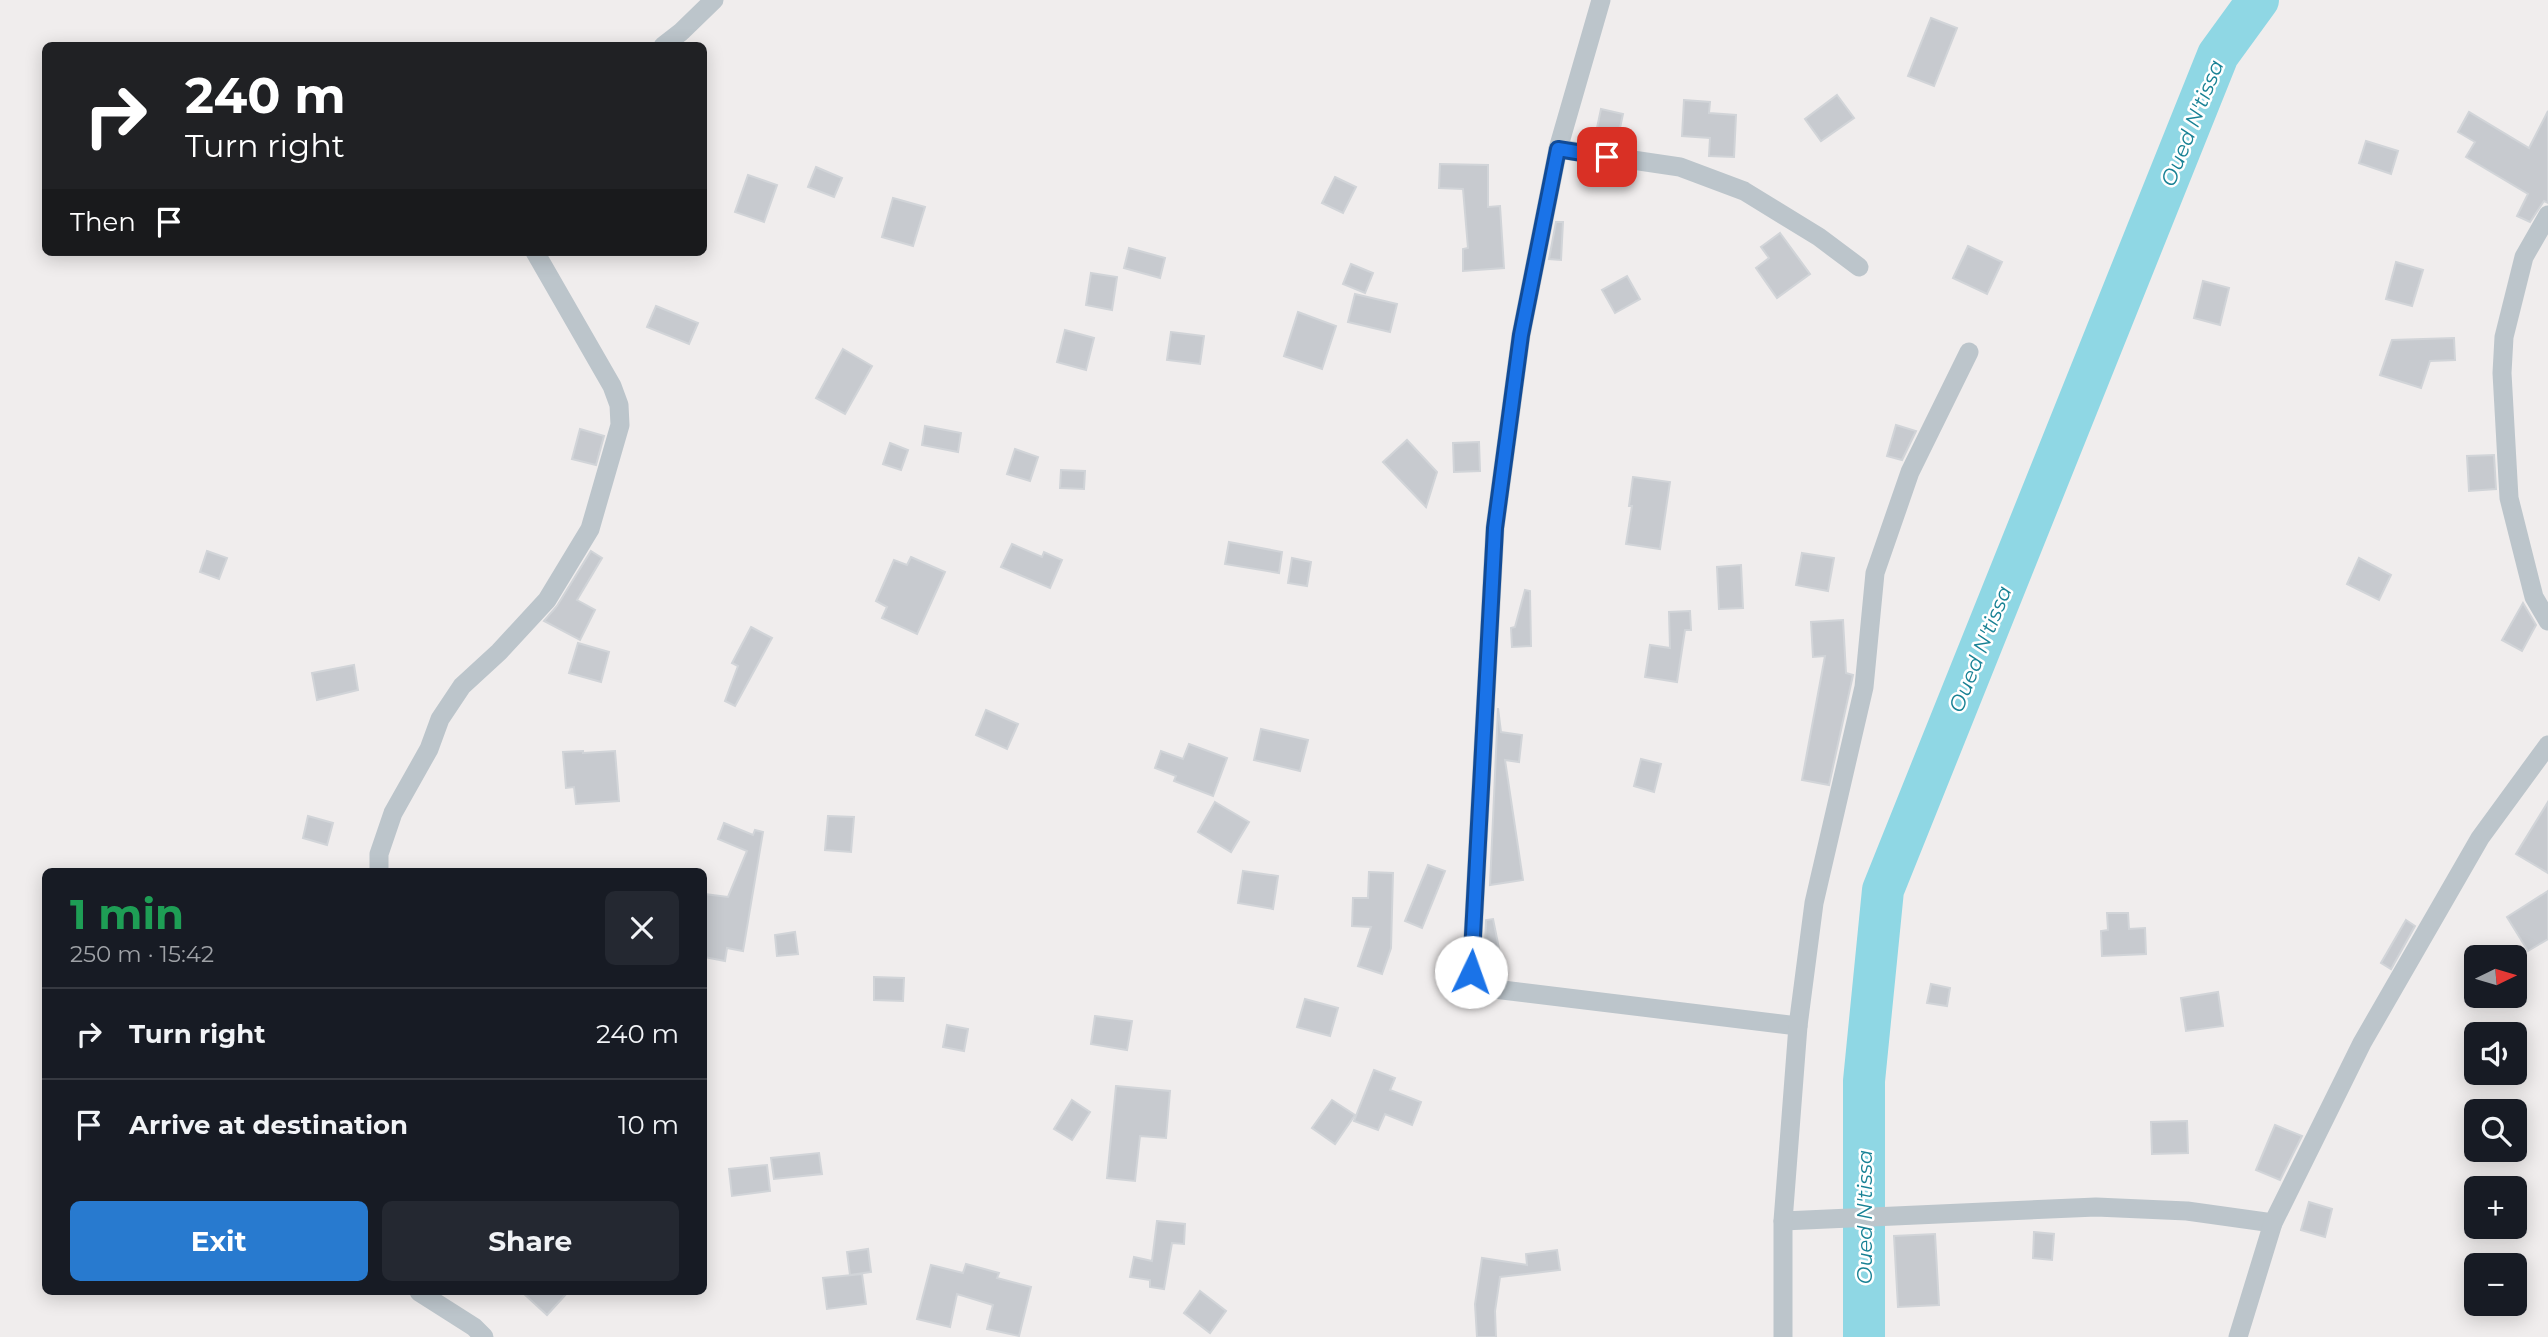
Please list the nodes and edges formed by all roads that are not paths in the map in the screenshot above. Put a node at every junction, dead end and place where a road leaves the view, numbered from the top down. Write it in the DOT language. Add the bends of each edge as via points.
graph roads {
  1 [pos="713,0"];
  2 [pos="1601,0"];
  3 [pos="668,42"];
  4 [pos="1558,149"];
  5 [pos="2548,215"];
  6 [pos="537,256"];
  7 [pos="1859,267"];
  8 [pos="1969,352"];
  9 [pos="2548,621"];
  10 [pos="2548,745"];
  11 [pos="379,868"];
  12 [pos="1798,1026"];
  13 [pos="1783,1221"];
  14 [pos="2273,1223"];
  15 [pos="424,1295"];
  16 [pos="484,1337"];
  17 [pos="1783,1337"];
  18 [pos="2238,1337"];
  1 -- 3 [label="street"];
  2 -- 4 [label="street"];
  4 -- 7 [label="street" via="1680,167 1744,191"];
  4 -- 12 [label="street" via="1521,335 1495,528 1471,972 1476,983 1486,988"];
  5 -- 9 [label="street" via="2524,257 2504,337 2502,373 2509,498 2534,597"];
  6 -- 11 [label="street" via="612,386 619,405 617,441 590,529 547,600 462,685 440,719 429,749 393,813"];
  8 -- 12 [label="street" via="1910,472 1875,573 1864,687 1814,903"];
  10 -- 14 [label="street" via="2473,850 2362,1043"];
  12 -- 13 [label="street"];
  13 -- 14 [label="street" via="2096,1207 2187,1210"];
  13 -- 17 [label="street"];
  14 -- 18 [label="street"];
  15 -- 16 [label="street"];
}
